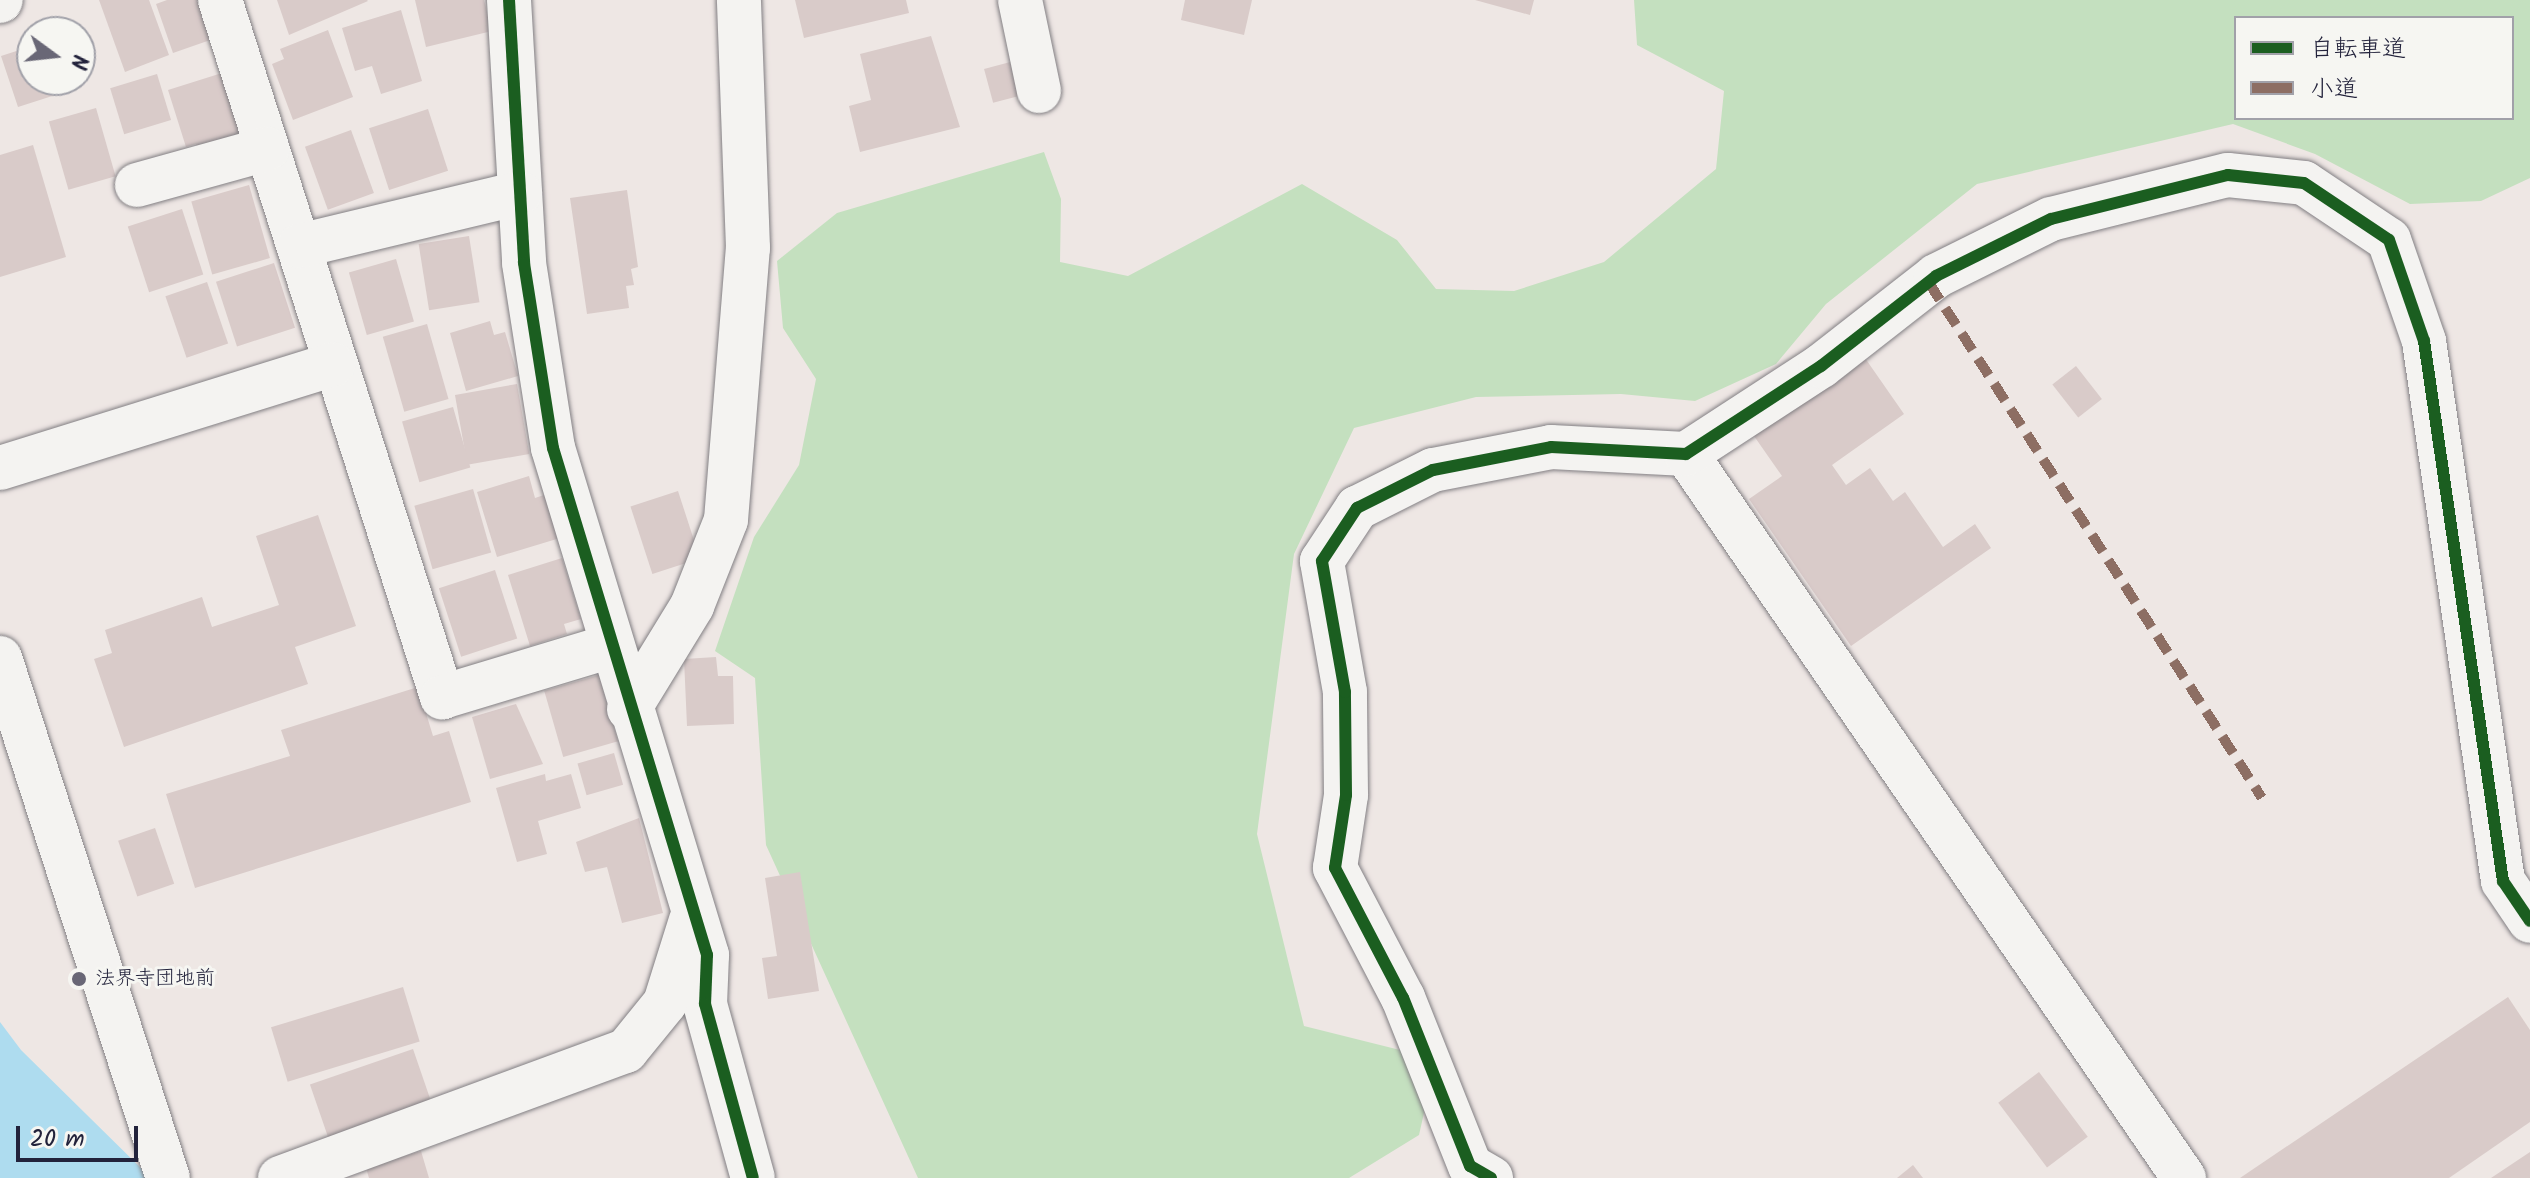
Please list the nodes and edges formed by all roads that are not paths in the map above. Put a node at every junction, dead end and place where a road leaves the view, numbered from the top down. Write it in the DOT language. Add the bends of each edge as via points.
graph roads {
  1 [pos="220,0"];
  2 [pos="509,0"];
  3 [pos="739,0"];
  4 [pos="1020,0"];
  5 [pos="1039,91"];
  6 [pos="267,149"];
  7 [pos="137,185"];
  8 [pos="520,193"];
  9 [pos="299,246"];
  10 [pos="333,364"];
  11 [pos="1686,454"];
  12 [pos="0,468"];
  13 [pos="608,647"];
  14 [pos="0,658"];
  15 [pos="629,709"];
  16 [pos="691,920"];
  17 [pos="2530,921"];
  18 [pos="168,1178"];
  19 [pos="280,1178"];
  20 [pos="753,1178"];
  21 [pos="1491,1178"];
  22 [pos="2184,1178"];
  1 -- 6 [label="main road"];
  2 -- 8 [label="main road"];
  3 -- 15 [label="main road" via="748,248 726,520 692,606"];
  4 -- 5 [label="main road"];
  6 -- 7 [label="main road"];
  6 -- 9 [label="main road"];
  8 -- 9 [label="main road"];
  8 -- 13 [label="main road" via="553,448"];
  9 -- 10 [label="main road"];
  10 -- 12 [label="main road"];
  10 -- 13 [label="main road" via="442,697"];
  11 -- 17 [label="main road" via="1821,366 1936,276 2051,219 2228,175 2304,183 2389,240 2424,341 2503,881"];
  11 -- 21 [label="main road" via="1551,447 1433,470 1357,508 1322,561 1345,692 1346,795 1335,868 1403,998 1470,1166"];
  11 -- 22 [label="main road"];
  13 -- 15 [label="main road"];
  14 -- 18 [label="main road"];
  15 -- 16 [label="main road"];
  16 -- 19 [label="main road" via="665,1003 626,1051"];
  16 -- 20 [label="main road" via="707,955 705,1004"];
}
